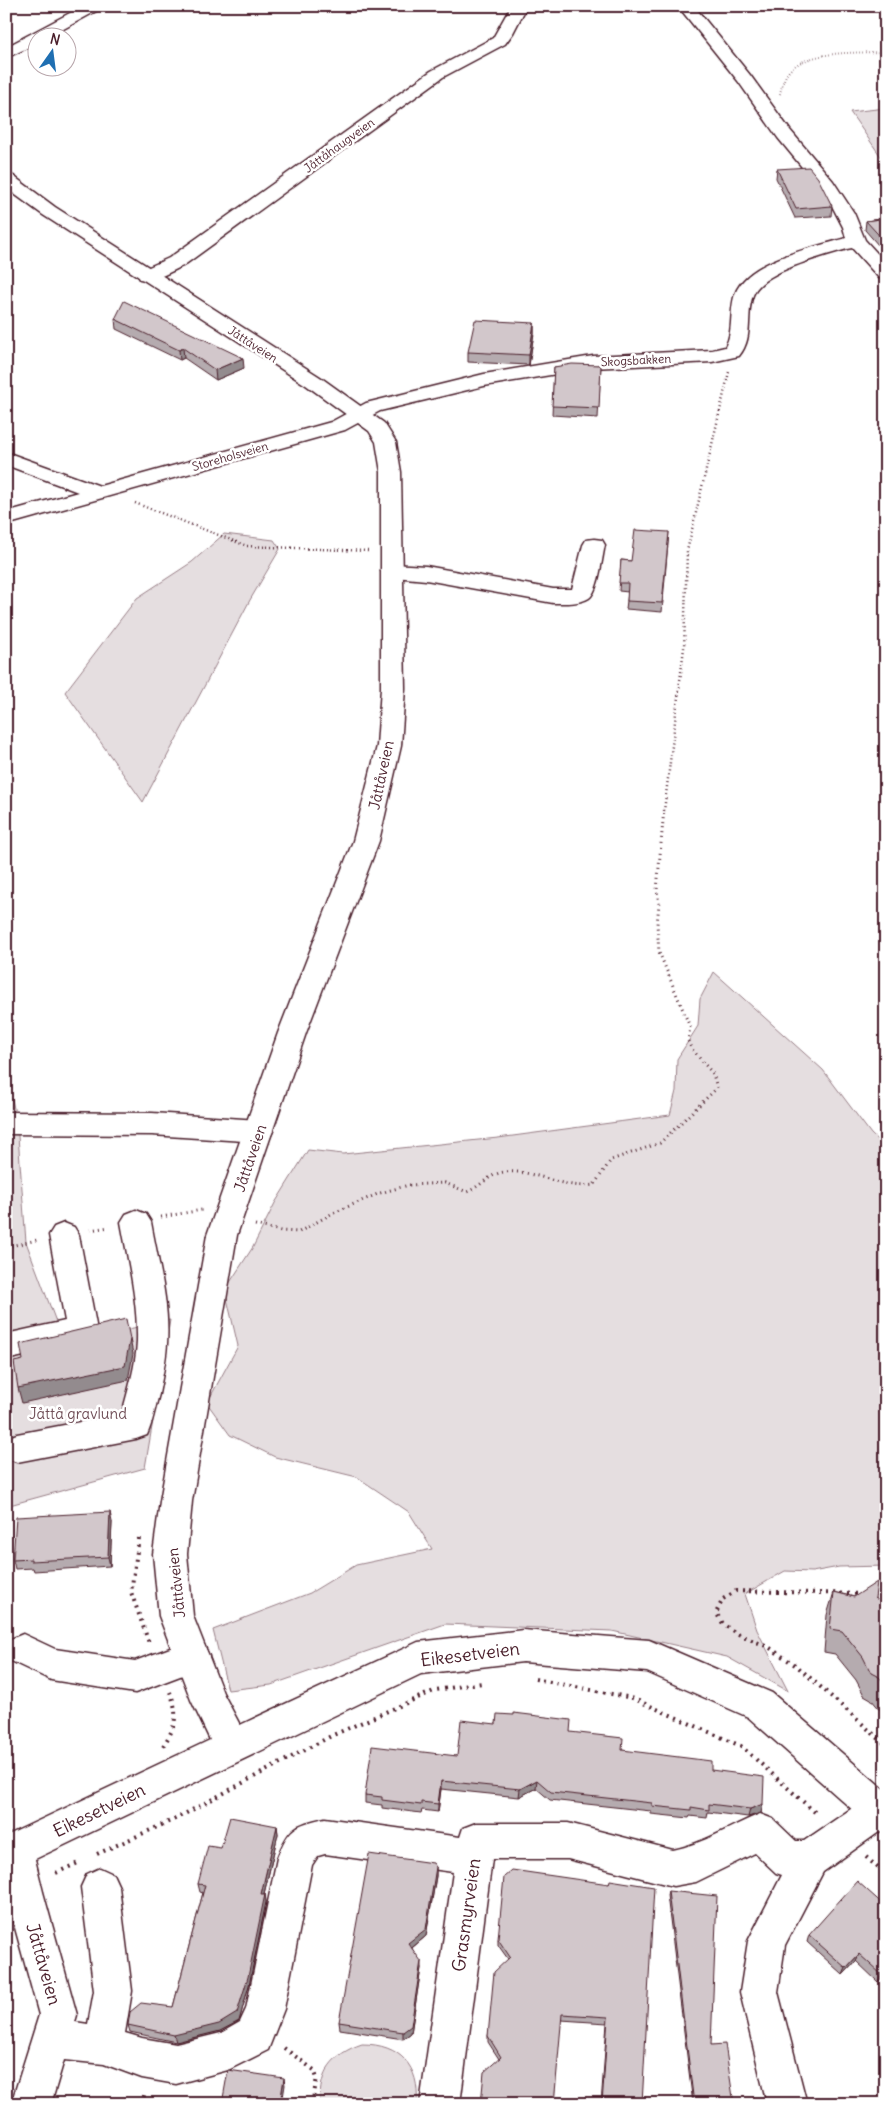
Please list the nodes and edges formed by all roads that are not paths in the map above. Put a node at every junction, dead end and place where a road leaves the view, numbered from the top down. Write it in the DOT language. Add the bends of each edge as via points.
graph roads {
  1 [pos="96,6"];
  2 [pos="519,6"];
  3 [pos="686,6"];
  4 [pos="6,53"];
  5 [pos="6,179"];
  6 [pos="856,241"];
  7 [pos="886,274"];
  8 [pos="147,275"];
  9 [pos="359,414"];
  10 [pos="6,458"];
  11 [pos="6,475"];
  12 [pos="94,494"];
  13 [pos="6,519"];
  14 [pos="594,545"];
  15 [pos="391,562"];
  16 [pos="6,1123"];
  17 [pos="259,1131"];
  18 [pos="136,1222"];
  19 [pos="64,1235"];
  20 [pos="117,1322"];
  21 [pos="6,1347"];
  22 [pos="17,1448"];
  23 [pos="23,1650"];
  24 [pos="192,1656"];
  25 [pos="232,1747"];
  26 [pos="883,1812"];
  27 [pos="10,1853"];
  28 [pos="474,1857"];
  29 [pos="810,1859"];
  30 [pos="91,1868"];
  31 [pos="51,2039"];
  32 [pos="104,2045"];
  33 [pos="31,2104"];
  34 [pos="440,2104"];
  35 [pos="786,2104"];
  1 -- 4 [label="street"];
  2 -- 8 [label="street, Jåttåhaugveien" via="507,33 499,41 437,74 176,262"];
  3 -- 6 [label="street" via="842,206 852,224"];
  5 -- 8 [label="street, Jåttåveien"];
  6 -- 7 [label="street"];
  6 -- 9 [label="street, Skogsbakken" via="799,259 764,274 749,285 741,308 738,343 732,352 718,356 593,362 549,368 396,400"];
  8 -- 9 [label="street, Jåttåveien"];
  9 -- 12 [label="street, Storeholsveien" via="338,426"];
  9 -- 15 [label="street, Jåttåveien" via="377,427 386,442 391,472"];
  10 -- 12 [label="street"];
  11 -- 12 [label="street"];
  12 -- 13 [label="street, Storeholsveien"];
  14 -- 15 [label="street" via="584,590 572,596 540,594 426,573"];
  15 -- 17 [label="street, Jåttåveien" via="393,688 389,746 380,790 366,841 292,1033"];
  16 -- 17 [label="street" via="152,1124"];
  17 -- 24 [label="street, Jåttåveien" via="222,1235 176,1501 170,1554 176,1616"];
  18 -- 20 [label="street"];
  19 -- 20 [label="street"];
  20 -- 21 [label="street"];
  20 -- 22 [label="street" via="152,1345 136,1425"];
  23 -- 24 [label="street" via="51,1664 135,1677"];
  24 -- 25 [label="street, Jåttåveien" via="208,1700"];
  25 -- 26 [label="street, Eikesetveien" via="418,1658 523,1646 649,1656 760,1705"];
  25 -- 27 [label="street, Eikesetveien"];
  26 -- 29 [label="street"];
  27 -- 31 [label="street, Jåttåveien" via="58,2015"];
  28 -- 29 [label="street, Grasmyrveien" via="476,1841 568,1841 673,1868 696,1864 760,1832 789,1860"];
  28 -- 32 [label="street" via="325,1836 307,1840 295,1858 265,2009 254,2036 228,2051 176,2064 142,2058"];
  28 -- 34 [label="street, Grasmyrveien"];
  29 -- 35 [label="street" via="766,1941 759,1992"];
  30 -- 32 [label="street" via="113,1990"];
  31 -- 32 [label="street"];
  31 -- 33 [label="street, Jåttåveien"];
}
